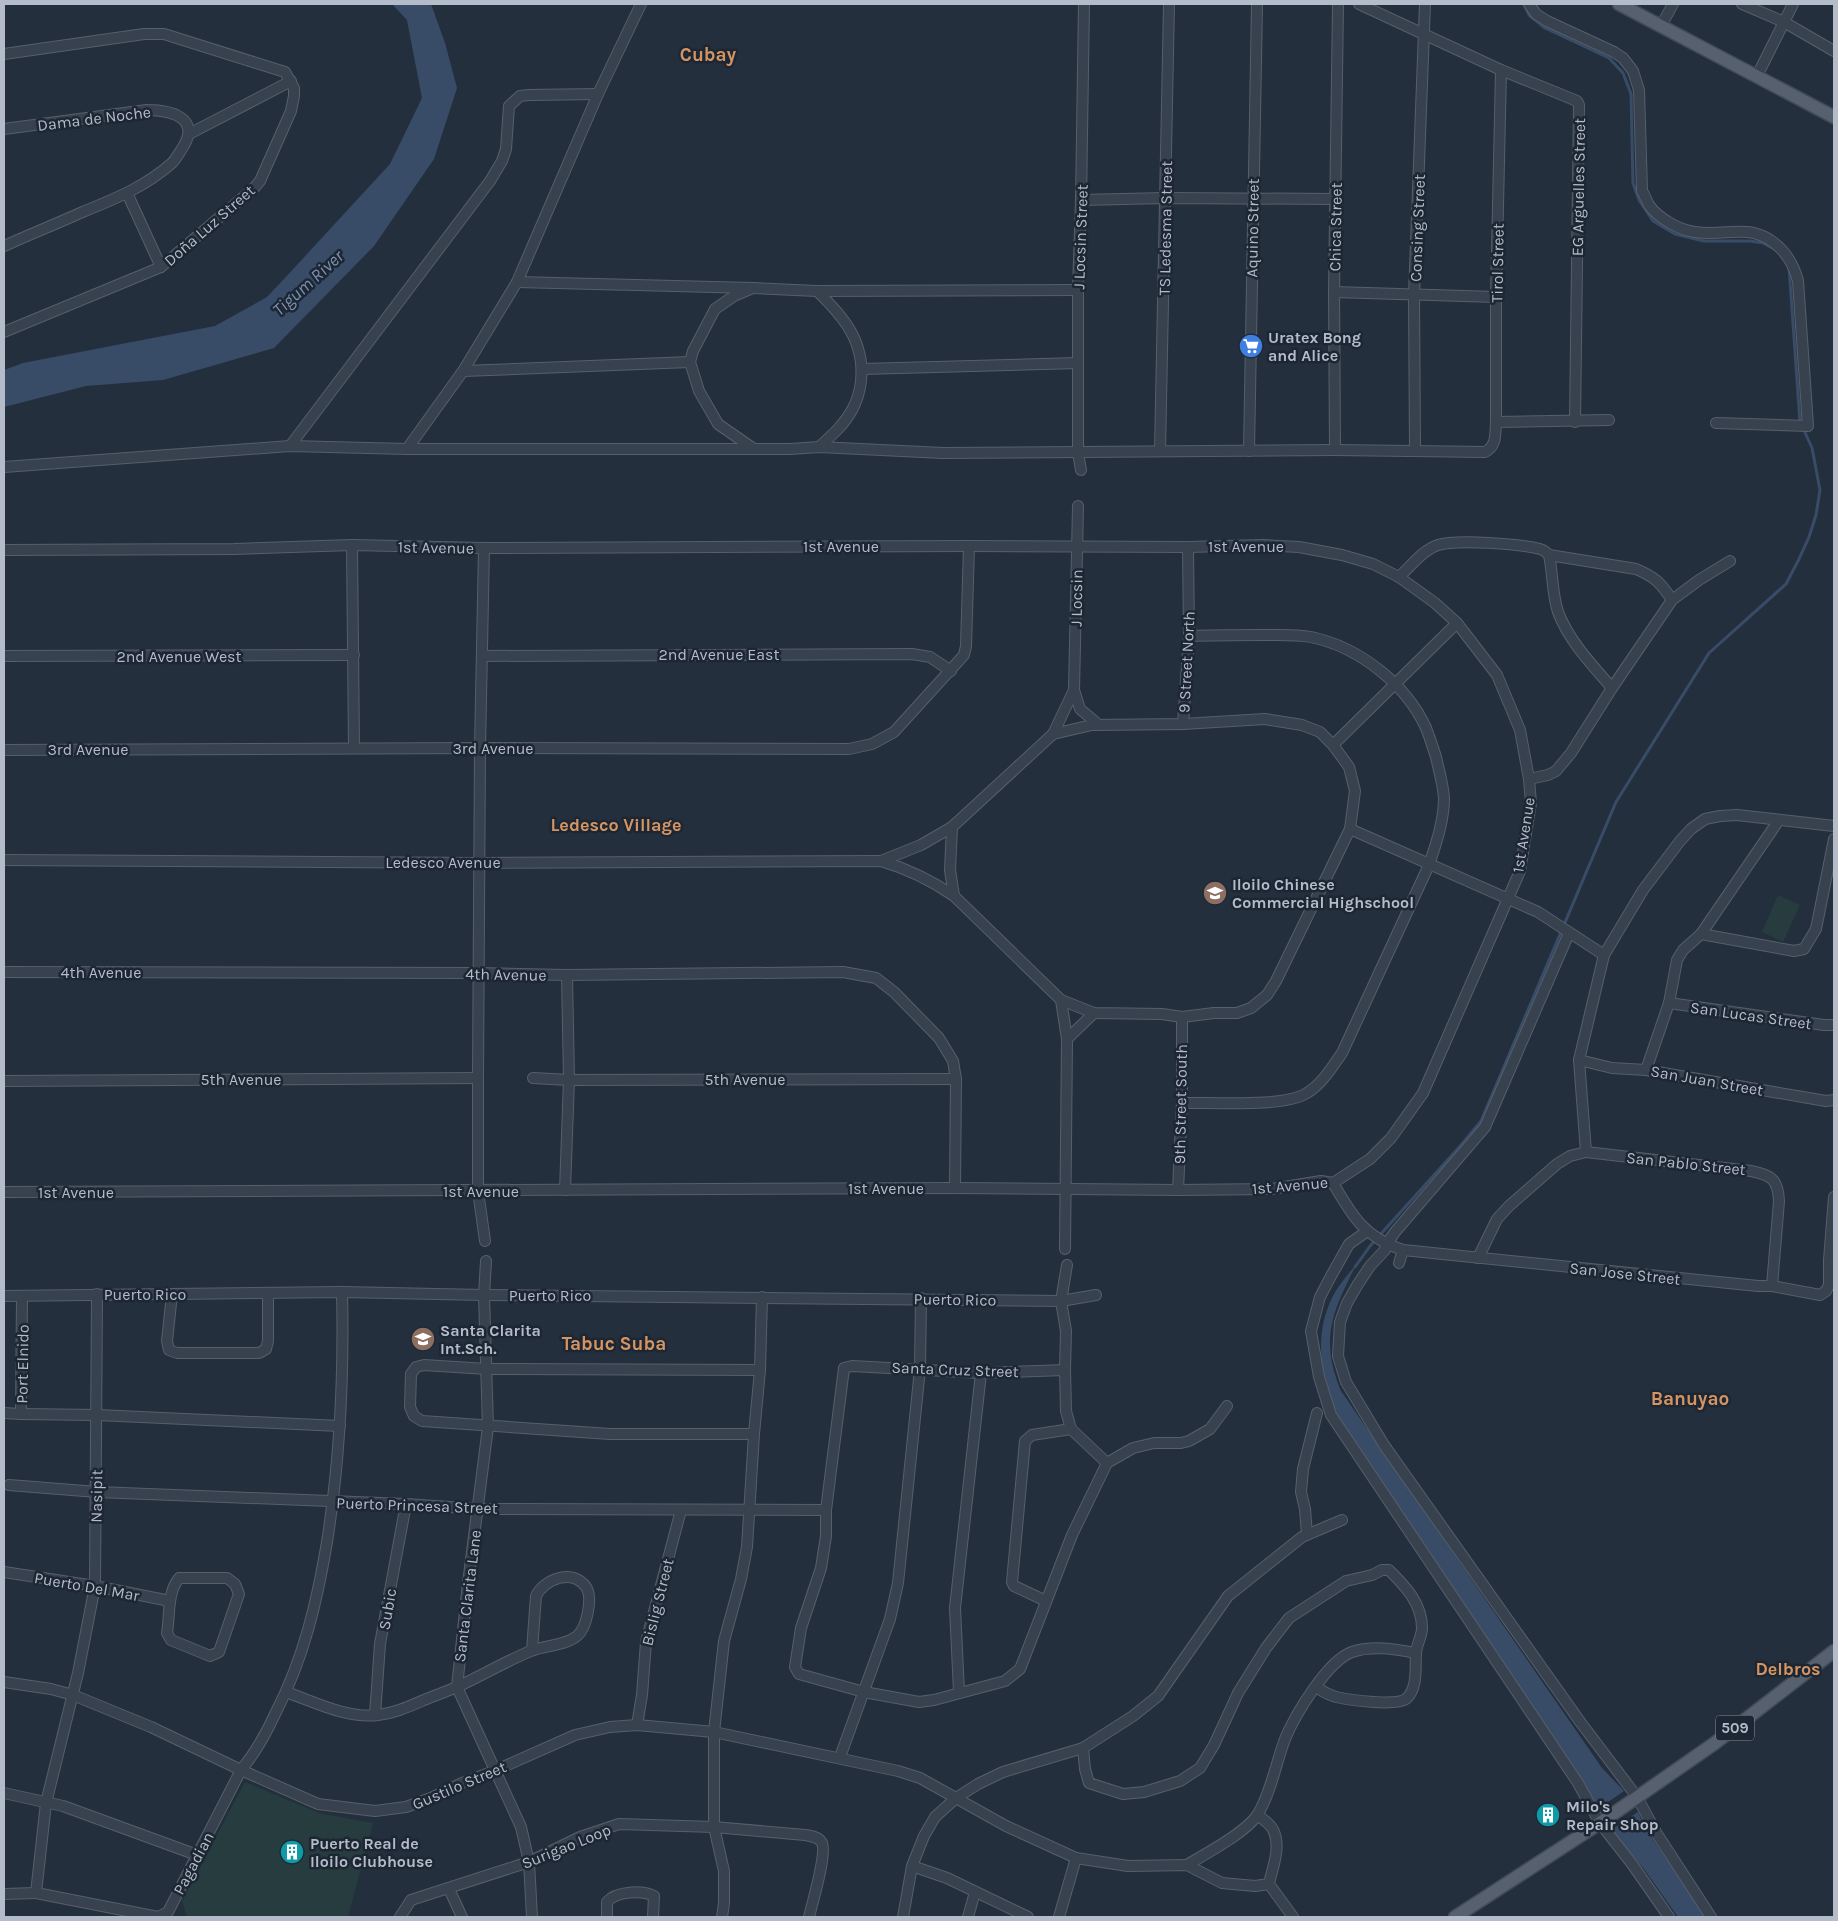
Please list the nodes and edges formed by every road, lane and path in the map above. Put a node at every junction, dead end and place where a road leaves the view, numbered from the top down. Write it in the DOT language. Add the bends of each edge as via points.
graph roads {
  1 [pos="641,4"];
  2 [pos="1084,4"];
  3 [pos="1169,4"];
  4 [pos="1257,4"];
  5 [pos="1338,4"];
  6 [pos="1359,4"];
  7 [pos="1425,4"];
  8 [pos="1529,4"];
  9 [pos="1619,4"];
  10 [pos="1673,4"];
  11 [pos="1742,4"];
  12 [pos="1793,4"];
  13 [pos="1784,22"];
  14 [pos="1661,26"];
  15 [pos="1424,34"];
  16 [pos="1834,51"];
  17 [pos="4,54"];
  18 [pos="1501,70"];
  19 [pos="1757,76"];
  20 [pos="291,81"];
  21 [pos="598,94"];
  22 [pos="1834,117"];
  23 [pos="4,129"];
  24 [pos="189,134"];
  25 [pos="127,193"];
  26 [pos="1165,198"];
  27 [pos="1252,198"];
  28 [pos="1335,199"];
  29 [pos="1081,200"];
  30 [pos="4,246"];
  31 [pos="161,267"];
  32 [pos="516,282"];
  33 [pos="753,288"];
  34 [pos="1078,290"];
  35 [pos="817,291"];
  36 [pos="1334,292"];
  37 [pos="1414,295"];
  38 [pos="1496,297"];
  39 [pos="4,332"];
  40 [pos="690,362"];
  41 [pos="1078,363"];
  42 [pos="862,369"];
  43 [pos="464,370"];
  44 [pos="1609,420"];
  45 [pos="1496,422"];
  46 [pos="1575,422"];
  47 [pos="1716,423"];
  48 [pos="290,446"];
  49 [pos="819,447"];
  50 [pos="406,449"];
  51 [pos="754,449"];
  52 [pos="1335,450"];
  53 [pos="1415,451"];
  54 [pos="1160,452"];
  55 [pos="1249,452"];
  56 [pos="1078,453"];
  57 [pos="4,467"];
  58 [pos="1081,470"];
  59 [pos="1078,506"];
  60 [pos="352,545"];
  61 [pos="969,546"];
  62 [pos="1077,546"];
  63 [pos="1188,547"];
  64 [pos="484,548"];
  65 [pos="4,550"];
  66 [pos="1550,555"];
  67 [pos="1730,562"];
  68 [pos="1400,577"];
  69 [pos="1672,600"];
  70 [pos="1456,623"];
  71 [pos="1189,636"];
  72 [pos="4,656"];
  73 [pos="354,656"];
  74 [pos="482,656"];
  75 [pos="951,671"];
  76 [pos="1395,684"];
  77 [pos="1612,688"];
  78 [pos="1074,690"];
  79 [pos="1183,724"];
  80 [pos="1099,725"];
  81 [pos="1053,734"];
  82 [pos="1333,745"];
  83 [pos="354,748"];
  84 [pos="480,748"];
  85 [pos="4,750"];
  86 [pos="1530,779"];
  87 [pos="1780,820"];
  88 [pos="1834,826"];
  89 [pos="952,827"];
  90 [pos="1350,829"];
  91 [pos="1834,839"];
  92 [pos="4,860"];
  93 [pos="882,861"];
  94 [pos="480,863"];
  95 [pos="1429,865"];
  96 [pos="954,896"];
  97 [pos="1509,900"];
  98 [pos="1568,932"];
  99 [pos="1701,934"];
  100 [pos="1604,954"];
  101 [pos="4,972"];
  102 [pos="480,973"];
  103 [pos="567,975"];
  104 [pos="1061,1000"];
  105 [pos="1668,1003"];
  106 [pos="1094,1013"];
  107 [pos="1182,1017"];
  108 [pos="1834,1025"];
  109 [pos="1067,1039"];
  110 [pos="1579,1060"];
  111 [pos="1646,1070"];
  112 [pos="478,1078"];
  113 [pos="533,1078"];
  114 [pos="956,1078"];
  115 [pos="4,1080"];
  116 [pos="569,1080"];
  117 [pos="1834,1100"];
  118 [pos="1182,1103"];
  119 [pos="1586,1152"];
  120 [pos="1333,1183"];
  121 [pos="955,1188"];
  122 [pos="1066,1189"];
  123 [pos="566,1190"];
  124 [pos="1178,1190"];
  125 [pos="478,1191"];
  126 [pos="4,1192"];
  127 [pos="1834,1197"];
  128 [pos="1377,1239"];
  129 [pos="485,1242"];
  130 [pos="1065,1249"];
  131 [pos="1403,1250"];
  132 [pos="1478,1258"];
  133 [pos="486,1261"];
  134 [pos="1400,1263"];
  135 [pos="1067,1265"];
  136 [pos="1772,1286"];
  137 [pos="342,1292"];
  138 [pos="268,1293"];
  139 [pos="97,1294"];
  140 [pos="172,1294"];
  141 [pos="484,1295"];
  142 [pos="1096,1295"];
  143 [pos="4,1296"];
  144 [pos="22,1296"];
  145 [pos="762,1297"];
  146 [pos="922,1298"];
  147 [pos="1061,1301"];
  148 [pos="487,1368"];
  149 [pos="920,1369"];
  150 [pos="760,1370"];
  151 [pos="1065,1370"];
  152 [pos="981,1373"];
  153 [pos="1227,1406"];
  154 [pos="4,1413"];
  155 [pos="1317,1413"];
  156 [pos="21,1414"];
  157 [pos="97,1414"];
  158 [pos="340,1426"];
  159 [pos="488,1426"];
  160 [pos="1071,1429"];
  161 [pos="754,1434"];
  162 [pos="1107,1463"];
  163 [pos="10,1485"];
  164 [pos="97,1492"];
  165 [pos="333,1502"];
  166 [pos="406,1504"];
  167 [pos="478,1509"];
  168 [pos="680,1510"];
  169 [pos="749,1510"];
  170 [pos="826,1510"];
  171 [pos="1342,1520"];
  172 [pos="1306,1534"];
  173 [pos="4,1572"];
  174 [pos="95,1586"];
  175 [pos="170,1601"];
  176 [pos="1046,1601"];
  177 [pos="532,1650"];
  178 [pos="1834,1651"];
  179 [pos="1416,1653"];
  180 [pos="4,1682"];
  181 [pos="457,1687"];
  182 [pos="1316,1687"];
  183 [pos="286,1692"];
  184 [pos="864,1692"];
  185 [pos="959,1692"];
  186 [pos="73,1696"];
  187 [pos="375,1716"];
  188 [pos="637,1725"];
  189 [pos="714,1732"];
  190 [pos="1083,1748"];
  191 [pos="840,1757"];
  192 [pos="241,1770"];
  193 [pos="494,1771"];
  194 [pos="4,1793"];
  195 [pos="1637,1797"];
  196 [pos="956,1798"];
  197 [pos="46,1803"];
  198 [pos="1258,1815"];
  199 [pos="1600,1823"];
  200 [pos="714,1827"];
  201 [pos="197,1855"];
  202 [pos="1076,1858"];
  203 [pos="529,1862"];
  204 [pos="1187,1865"];
  205 [pos="912,1866"];
  206 [pos="1269,1884"];
  207 [pos="449,1889"];
  208 [pos="975,1892"];
  209 [pos="36,1893"];
  210 [pos="4,1894"];
  211 [pos="400,1917"];
  212 [pos="462,1917"];
  213 [pos="532,1917"];
  214 [pos="607,1917"];
  215 [pos="653,1917"];
  216 [pos="722,1917"];
  217 [pos="809,1917"];
  218 [pos="904,1917"];
  219 [pos="968,1917"];
  220 [pos="1028,1917"];
  221 [pos="1060,1917"];
  222 [pos="1293,1917"];
  223 [pos="1455,1917"];
  224 [pos="1669,1917"];
  225 [pos="1711,1917"];
  1 -- 21 [label="street"];
  2 -- 29 [label="street, J Locsin Street"];
  3 -- 26 [label="street, TS Ledesma Street"];
  4 -- 27 [label="street, Aquino Street"];
  5 -- 28 [label="street, Chica Street"];
  6 -- 15 [label="street, EG Arguelles Street"];
  7 -- 15 [label="street, Consing Street"];
  8 -- 47 [label="street" via="1547,21 1623,58 1633,71 1639,90 1642,191 1650,205 1666,220 1696,233 1743,232 1765,236 1791,261 1798,281 1808,426"];
  9 -- 14 [label="main road"];
  10 -- 14 [label="street"];
  11 -- 13 [label="street"];
  12 -- 13 [label="street"];
  13 -- 16 [label="street"];
  13 -- 19 [label="street"];
  14 -- 19 [label="main road"];
  15 -- 18 [label="street, EG Arguelles Street"];
  15 -- 37 [label="street, Consing Street"];
  17 -- 20 [label="street" via="157,33 278,69"];
  18 -- 38 [label="street, Tirol Street"];
  18 -- 46 [label="street, EG Arguelles Street" via="1577,101 1579,105"];
  19 -- 22 [label="main road"];
  20 -- 24 [label="street"];
  20 -- 31 [label="street, Doña Luz Street" via="294,96 290,111 260,181"];
  21 -- 32 [label="street"];
  21 -- 48 [label="street" via="520,96 509,106 506,149 490,181"];
  23 -- 24 [label="street, Dama de Noche" via="164,110 184,123"];
  24 -- 25 [label="street" via="171,163"];
  25 -- 30 [label="street"];
  25 -- 31 [label="street"];
  26 -- 27 [label="street"];
  26 -- 29 [label="street"];
  26 -- 54 [label="street, TS Ledesma Street"];
  27 -- 28 [label="street"];
  27 -- 55 [label="street, Aquino Street"];
  28 -- 36 [label="street, Chica Street"];
  29 -- 34 [label="street, J Locsin Street"];
  31 -- 39 [label="street, Doña Luz Street"];
  32 -- 33 [label="street"];
  32 -- 43 [label="street"];
  33 -- 35 [label="street"];
  33 -- 40 [label="street" via="715,309"];
  34 -- 35 [label="street"];
  34 -- 41 [label="street, J Locsin Street"];
  35 -- 42 [label="street" via="853,335 860,348"];
  36 -- 37 [label="street"];
  36 -- 52 [label="street, Chica Street"];
  37 -- 38 [label="street"];
  37 -- 53 [label="street, Consing Street"];
  38 -- 45 [label="street, Tirol Street"];
  40 -- 43 [label="street"];
  40 -- 51 [label="street" via="699,391 718,424"];
  41 -- 42 [label="street"];
  41 -- 56 [label="street, J Locsin Street"];
  42 -- 49 [label="street" via="853,409"];
  43 -- 50 [label="street"];
  44 -- 46 [label="street"];
  45 -- 46 [label="street"];
  45 -- 53 [label="street, Tirol Street" via="1493,446 1485,452"];
  48 -- 50 [label="street"];
  48 -- 57 [label="street"];
  49 -- 51 [label="street"];
  49 -- 56 [label="street" via="943,453"];
  50 -- 51 [label="street"];
  52 -- 53 [label="street"];
  52 -- 55 [label="street"];
  54 -- 55 [label="street"];
  54 -- 56 [label="street"];
  56 -- 58 [label="street, J Locsin Street"];
  59 -- 62 [label="street, J Locsin"];
  60 -- 64 [label="street, 1st Avenue"];
  60 -- 65 [label="street, 1st Avenue"];
  60 -- 73 [label="street"];
  61 -- 62 [label="street, 1st Avenue"];
  61 -- 64 [label="street, 1st Avenue"];
  61 -- 75 [label="street, 3rd Avenue" via="966,646 964,656"];
  62 -- 63 [label="street, 1st Avenue"];
  62 -- 78 [label="street, J Locsin"];
  63 -- 68 [label="street, 1st Avenue" via="1299,547 1342,554"];
  63 -- 71 [label="street, 9 Street North"];
  64 -- 74 [label="street"];
  66 -- 68 [label="street" via="1542,549 1529,547 1448,543 1428,550"];
  66 -- 69 [label="street" via="1649,574 1662,584"];
  66 -- 77 [label="street" via="1559,613 1582,654"];
  67 -- 69 [label="street"];
  68 -- 70 [label="street, 1st Avenue"];
  69 -- 77 [label="street"];
  70 -- 76 [label="street"];
  70 -- 86 [label="street, 1st Avenue" via="1497,675 1509,700 1520,730"];
  71 -- 76 [label="street" via="1297,634 1312,637 1350,650"];
  71 -- 79 [label="street, 9 Street North"];
  72 -- 73 [label="street, 2nd Avenue West"];
  73 -- 83 [label="street"];
  74 -- 75 [label="street, 2nd Avenue East" via="912,654 930,657"];
  74 -- 84 [label="street"];
  75 -- 84 [label="street, 3rd Avenue" via="894,732 872,744 848,749"];
  76 -- 82 [label="street"];
  76 -- 95 [label="street" via="1414,706 1426,728 1441,775 1443,808"];
  77 -- 86 [label="street" via="1578,743 1556,770"];
  78 -- 80 [label="street, J Locsin" via="1080,709"];
  78 -- 81 [label="street, J Locsin"];
  79 -- 80 [label="street, 9 Street North"];
  79 -- 82 [label="street" via="1265,719 1302,725 1320,732"];
  80 -- 81 [label="street"];
  81 -- 89 [label="street"];
  82 -- 90 [label="street" via="1349,767 1355,791"];
  83 -- 84 [label="street, 3rd Avenue"];
  83 -- 85 [label="street, 3rd Avenue"];
  84 -- 94 [label="street"];
  86 -- 97 [label="street, 1st Avenue" via="1531,803 1520,871"];
  87 -- 88 [label="street"];
  87 -- 99 [label="street"];
  87 -- 100 [label="street" via="1720,816 1705,819 1691,829 1643,890"];
  89 -- 93 [label="street" via="922,845"];
  89 -- 96 [label="street" via="950,870"];
  90 -- 95 [label="street"];
  90 -- 107 [label="street" via="1267,995 1251,1008 1237,1012"];
  91 -- 99 [label="street" via="1816,928 1804,948 1794,951"];
  92 -- 94 [label="street, Ledesco Avenue"];
  93 -- 94 [label="street, Ledesco Avenue"];
  93 -- 96 [label="street" via="935,883"];
  94 -- 102 [label="street"];
  95 -- 97 [label="street"];
  95 -- 118 [label="street" via="1342,1053 1325,1077 1308,1093 1286,1101"];
  96 -- 104 [label="street"];
  97 -- 98 [label="street" via="1538,912"];
  97 -- 120 [label="street, 1st Avenue" via="1423,1093 1391,1138 1370,1159"];
  98 -- 100 [label="street"];
  98 -- 128 [label="street" via="1485,1127 1395,1232"];
  99 -- 105 [label="street" via="1677,960"];
  100 -- 110 [label="street"];
  101 -- 102 [label="street, 4th Avenue"];
  102 -- 103 [label="street, 4th Avenue"];
  102 -- 112 [label="street"];
  103 -- 114 [label="street, 4th Avenue" via="843,972 876,978 940,1038 953,1061"];
  103 -- 116 [label="street"];
  104 -- 106 [label="street"];
  104 -- 109 [label="street"];
  105 -- 108 [label="street, San Lucas Street"];
  105 -- 111 [label="street"];
  106 -- 107 [label="street"];
  106 -- 109 [label="street"];
  107 -- 118 [label="street, 9th Street South"];
  109 -- 122 [label="street"];
  110 -- 111 [label="street, San Juan Street" via="1612,1068"];
  110 -- 119 [label="street"];
  111 -- 117 [label="street, San Juan Street"];
  112 -- 115 [label="street, 5th Avenue"];
  112 -- 125 [label="street"];
  113 -- 116 [label="street, 5th Avenue"];
  114 -- 116 [label="street, 5th Avenue"];
  114 -- 121 [label="street, 4th Avenue"];
  116 -- 123 [label="street"];
  118 -- 124 [label="street, 9th Street South"];
  119 -- 132 [label="street" via="1557,1164 1509,1206 1497,1219"];
  119 -- 136 [label="street, San Pablo Street" via="1751,1170 1772,1178 1779,1187"];
  120 -- 124 [label="street, 1st Avenue" via="1322,1181 1272,1189"];
  120 -- 128 [label="street" via="1349,1212"];
  121 -- 122 [label="street, 1st Avenue"];
  121 -- 123 [label="street, 1st Avenue"];
  122 -- 124 [label="street, 1st Avenue"];
  122 -- 130 [label="street"];
  123 -- 125 [label="street, 1st Avenue"];
  125 -- 126 [label="street, 1st Avenue"];
  125 -- 129 [label="street"];
  127 -- 136 [label="street, San Jose Street" via="1826,1291 1820,1295"];
  128 -- 131 [label="street, San Jose Street"];
  128 -- 195 [label="street" via="1386,1250 1358,1284 1340,1322 1338,1356 1346,1382 1401,1469"];
  128 -- 199 [label="street" via="1349,1244 1320,1297 1311,1331 1319,1377 1331,1415 1578,1783"];
  131 -- 132 [label="street, San Jose Street"];
  131 -- 134 [label="street"];
  132 -- 136 [label="street, San Jose Street"];
  133 -- 141 [label="street, Santa Clarita Lane"];
  135 -- 147 [label="street"];
  137 -- 138 [label="street, Puerto Rico"];
  137 -- 141 [label="street, Puerto Rico"];
  137 -- 158 [label="street, Pagadian" via="344,1357"];
  138 -- 140 [label="street, Puerto Rico"];
  138 -- 140 [label="street" via="268,1341 266,1349 259,1353 177,1353 169,1350"];
  139 -- 140 [label="street, Puerto Rico"];
  139 -- 144 [label="street, Puerto Rico"];
  139 -- 157 [label="street, Nasipit"];
  141 -- 145 [label="street, Puerto Rico"];
  141 -- 148 [label="street, Santa Clarita Lane"];
  142 -- 147 [label="street, Puerto Rico"];
  143 -- 144 [label="street, Puerto Rico"];
  144 -- 156 [label="street, Port Elnido"];
  145 -- 146 [label="street, Puerto Rico"];
  145 -- 150 [label="street"];
  146 -- 147 [label="street, Puerto Rico"];
  146 -- 149 [label="street"];
  147 -- 151 [label="street" via="1066,1331"];
  148 -- 150 [label="street"];
  148 -- 159 [label="street, Santa Clarita Lane"];
  148 -- 159 [label="street" via="424,1364 416,1368 411,1374 410,1407 414,1416 422,1420"];
  149 -- 152 [label="street, Santa Cruz Street"];
  149 -- 170 [label="street, Santa Cruz Street" via="844,1368"];
  149 -- 184 [label="street" via="898,1583 890,1619"];
  150 -- 161 [label="street"];
  151 -- 152 [label="street, Santa Cruz Street"];
  151 -- 160 [label="street" via="1066,1411"];
  152 -- 185 [label="street" via="955,1608"];
  153 -- 162 [label="street" via="1210,1429 1189,1441 1133,1448"];
  154 -- 156 [label="street, Port Elnido"];
  155 -- 172 [label="street" via="1303,1469 1301,1492"];
  156 -- 157 [label="street"];
  157 -- 158 [label="street"];
  157 -- 164 [label="street, Nasipit"];
  158 -- 165 [label="street, Pagadian"];
  159 -- 161 [label="street" via="610,1434"];
  159 -- 167 [label="street, Santa Clarita Lane"];
  160 -- 162 [label="street"];
  160 -- 176 [label="street" via="1025,1440 1012,1582 1014,1586"];
  161 -- 169 [label="street"];
  162 -- 176 [label="street" via="1072,1535"];
  163 -- 164 [label="street, Puerto Princesa Street"];
  164 -- 165 [label="street, Puerto Princesa Street"];
  164 -- 174 [label="street, Nasipit"];
  165 -- 166 [label="street, Puerto Princesa Street"];
  165 -- 183 [label="street, Pagadian" via="309,1632"];
  166 -- 167 [label="street, Puerto Princesa Street"];
  166 -- 187 [label="street, Subic" via="380,1644"];
  167 -- 168 [label="street, Puerto Princesa Street"];
  167 -- 181 [label="street, Santa Clarita Lane"];
  168 -- 169 [label="street, Puerto Princesa Street"];
  168 -- 188 [label="street, Bislig Street" via="646,1642"];
  169 -- 170 [label="street, Puerto Princesa Street"];
  169 -- 189 [label="street" via="747,1547 724,1641"];
  170 -- 184 [label="street" via="821,1568 801,1628 795,1666 799,1674"];
  171 -- 172 [label="street"];
  172 -- 190 [label="street" via="1228,1596 1158,1696"];
  173 -- 174 [label="street, Puerto Del Mar"];
  174 -- 175 [label="street, Puerto Del Mar"];
  174 -- 186 [label="street, Nasipit"];
  175 -- 175 [label="street" via="167,1634 172,1640 210,1656 218,1652 239,1594 235,1584 227,1578 179,1578"];
  176 -- 185 [label="street" via="1020,1670 1004,1680"];
  177 -- 177 [label="street" via="568,1641 581,1632 590,1603 589,1592 577,1579 563,1577 550,1580 540,1588 536,1596"];
  177 -- 181 [label="street"];
  178 -- 195 [label="main road, 509"];
  179 -- 182 [label="street" via="1391,1648 1351,1652 1334,1665"];
  179 -- 182 [label="street" via="1417,1670 1411,1693 1406,1699 1394,1703 1337,1697"];
  179 -- 190 [label="street" via="1422,1629 1420,1610 1400,1581 1389,1570 1382,1570 1346,1581 1289,1618 1238,1693 1200,1768 1180,1781 1144,1792 1123,1794 1089,1784"];
  180 -- 186 [label="street, Gustilo Street"];
  181 -- 187 [label="street" via="399,1712"];
  181 -- 193 [label="street"];
  182 -- 198 [label="street" via="1301,1707 1285,1739"];
  183 -- 187 [label="street" via="328,1708"];
  183 -- 192 [label="street, Pagadian" via="257,1751"];
  184 -- 185 [label="street" via="919,1702"];
  184 -- 191 [label="street"];
  186 -- 192 [label="street, Gustilo Street" via="151,1727"];
  186 -- 197 [label="street"];
  188 -- 189 [label="street, Gustilo Street"];
  188 -- 193 [label="street, Gustilo Street" via="575,1735"];
  189 -- 191 [label="street, Gustilo Street"];
  189 -- 200 [label="street"];
  190 -- 196 [label="street" via="1003,1772"];
  191 -- 196 [label="street, Gustilo Street" via="898,1770"];
  192 -- 193 [label="street, Gustilo Street" via="318,1804 375,1811 406,1807"];
  192 -- 201 [label="street, Pagadian"];
  193 -- 203 [label="street" via="521,1827"];
  194 -- 197 [label="street"];
  195 -- 199 [label="main road, 509"];
  195 -- 225 [label="street"];
  196 -- 202 [label="street, Gustilo Street" via="1006,1826"];
  196 -- 205 [label="street" via="935,1817"];
  197 -- 201 [label="street" via="63,1806"];
  197 -- 209 [label="street"];
  198 -- 204 [label="street" via="1236,1834"];
  198 -- 206 [label="street" via="1274,1832 1276,1850"];
  199 -- 223 [label="main road, 509"];
  199 -- 224 [label="street"];
  200 -- 203 [label="street, Surigao Loop" via="620,1824 580,1837"];
  200 -- 216 [label="street" via="724,1871"];
  200 -- 217 [label="street, Surigao Loop" via="805,1834 818,1838 823,1844 823,1855"];
  201 -- 209 [label="street, Pagadian" via="168,1912 158,1917"];
  202 -- 204 [label="street, Gustilo Street" via="1128,1866"];
  202 -- 221 [label="street"];
  203 -- 207 [label="street, Surigao Loop"];
  203 -- 213 [label="street"];
  204 -- 206 [label="street" via="1222,1883"];
  205 -- 208 [label="street"];
  205 -- 218 [label="street"];
  206 -- 222 [label="street"];
  207 -- 211 [label="street, Surigao Loop" via="411,1900"];
  207 -- 212 [label="street"];
  208 -- 219 [label="street"];
  208 -- 220 [label="street"];
  209 -- 210 [label="street, Pagadian"];
  214 -- 215 [label="street" via="607,1902 614,1896 649,1893 655,1901"];
}
